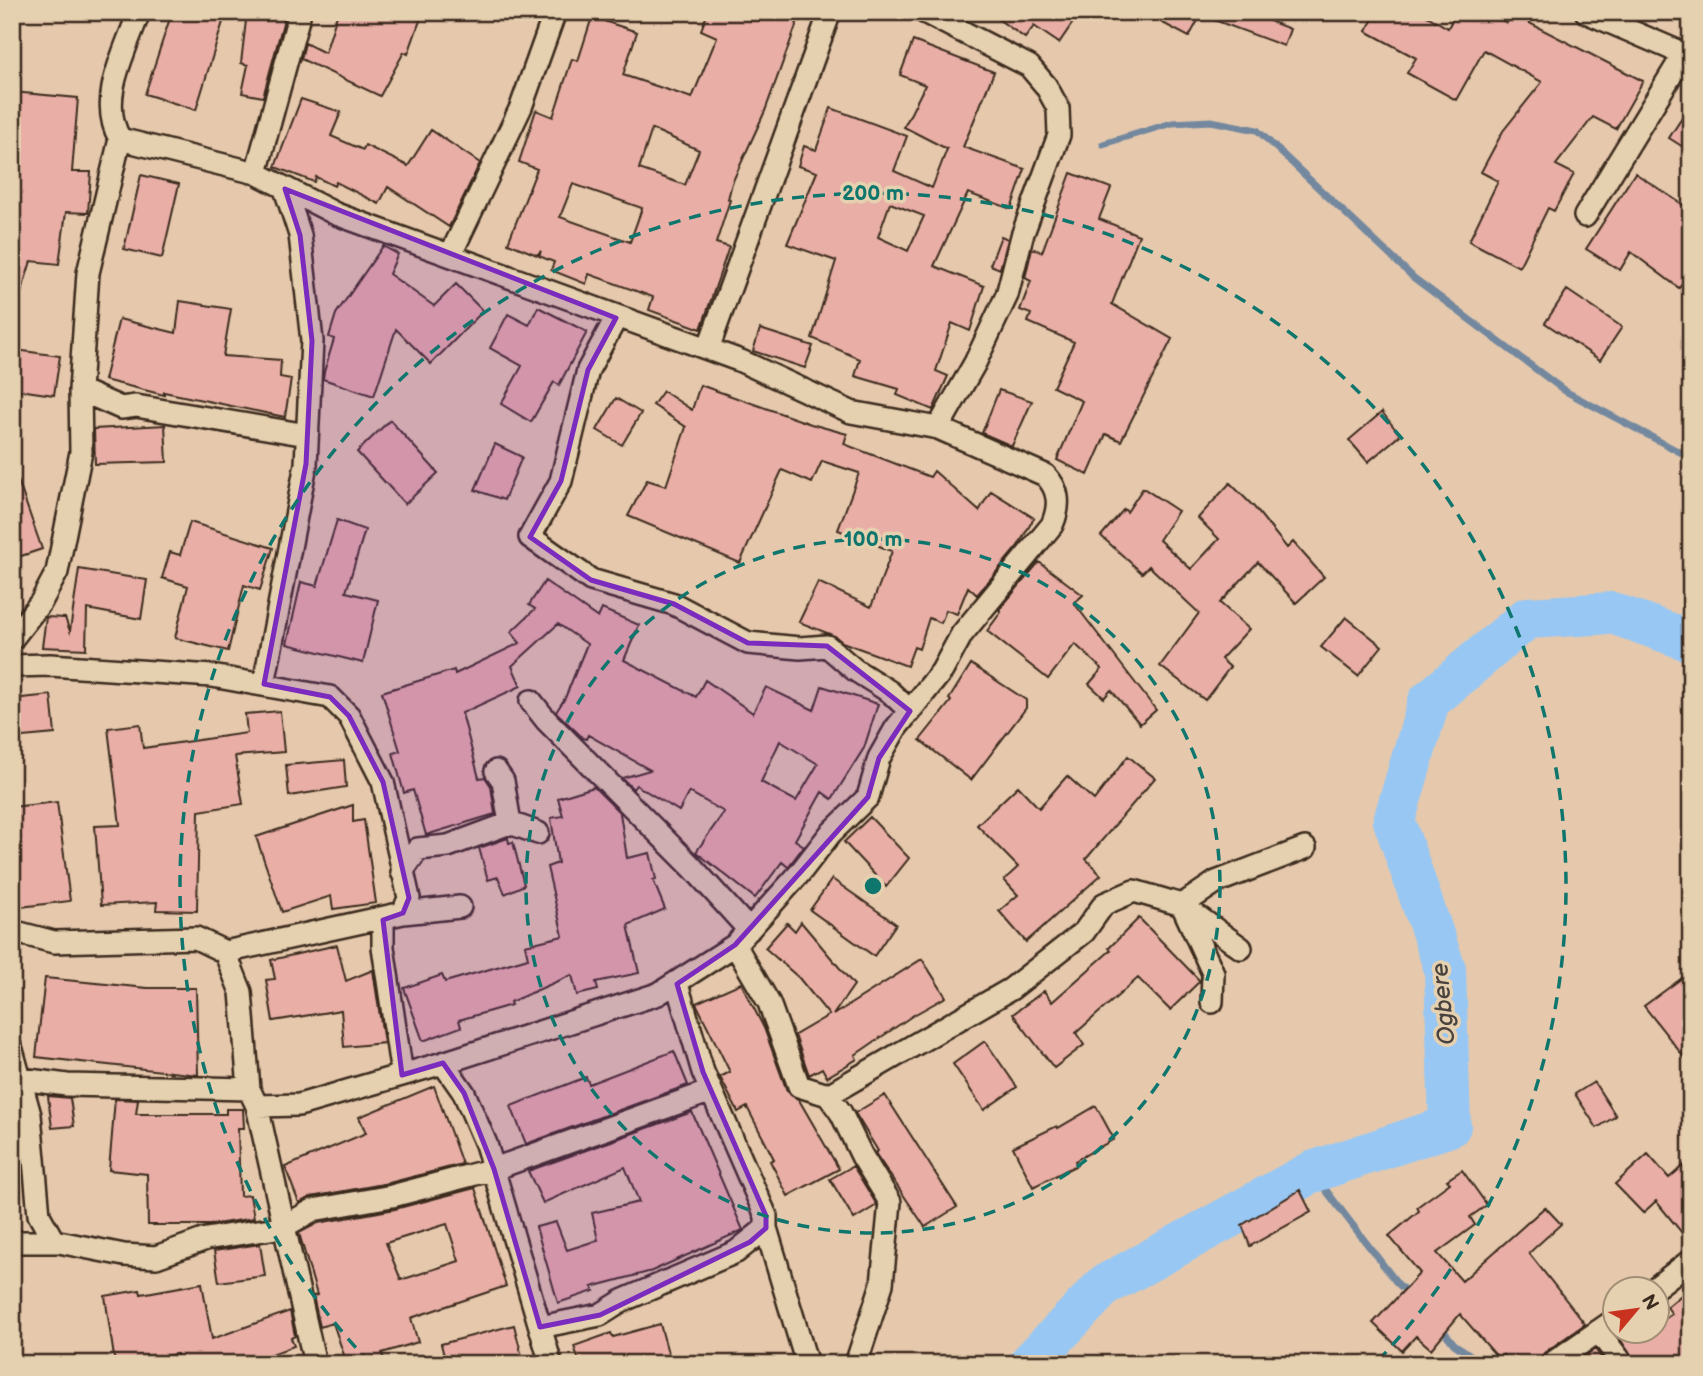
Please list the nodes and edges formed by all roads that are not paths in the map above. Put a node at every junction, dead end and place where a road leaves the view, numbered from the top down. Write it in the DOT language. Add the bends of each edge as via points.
graph roads {
  1 [pos="139,12"];
  2 [pos="300,12"];
  3 [pos="555,12"];
  4 [pos="830,12"];
  5 [pos="923,12"];
  6 [pos="1586,12"];
  7 [pos="1687,56"];
  8 [pos="120,139"];
  9 [pos="256,173"];
  10 [pos="285,189"];
  11 [pos="1585,216"];
  12 [pos="451,254"];
  13 [pos="616,318"];
  14 [pos="708,349"];
  15 [pos="80,390"];
  16 [pos="938,428"];
  17 [pos="307,435"];
  18 [pos="12,639"];
  19 [pos="12,666"];
  20 [pos="264,684"];
  21 [pos="531,701"];
  22 [pos="910,711"];
  23 [pos="496,771"];
  24 [pos="510,823"];
  25 [pos="538,832"];
  26 [pos="1305,848"];
  27 [pos="402,872"];
  28 [pos="1182,905"];
  29 [pos="460,907"];
  30 [pos="403,913"];
  31 [pos="383,920"];
  32 [pos="12,931"];
  33 [pos="742,937"];
  34 [pos="1241,948"];
  35 [pos="225,952"];
  36 [pos="677,984"];
  37 [pos="1212,1002"];
  38 [pos="12,1050"];
  39 [pos="443,1063"];
  40 [pos="402,1075"];
  41 [pos="20,1079"];
  42 [pos="711,1091"];
  43 [pos="828,1095"];
  44 [pos="253,1097"];
  45 [pos="494,1169"];
  46 [pos="39,1215"];
  47 [pos="283,1227"];
  48 [pos="766,1228"];
  49 [pos="19,1242"];
  50 [pos="54,1242"];
  51 [pos="1691,1260"];
  52 [pos="1672,1275"];
  53 [pos="540,1327"];
  54 [pos="1602,1328"];
  55 [pos="1598,1331"];
  56 [pos="316,1364"];
  57 [pos="551,1364"];
  58 [pos="807,1364"];
  59 [pos="856,1364"];
  60 [pos="1551,1364"];
  61 [pos="1623,1364"];
  1 -- 8 [label="street" via="110,100 110,123"];
  2 -- 9 [label="street"];
  3 -- 12 [label="street" via="522,107"];
  4 -- 14 [label="street"];
  5 -- 16 [label="street" via="1029,66 1058,108 1059,135 1022,236 1007,295"];
  6 -- 7 [label="street"];
  7 -- 11 [label="street"];
  8 -- 9 [label="street"];
  8 -- 15 [label="street" via="88,273"];
  9 -- 10 [label="street"];
  10 -- 12 [label="street" via="336,214"];
  10 -- 17 [label="street" via="300,235 312,341"];
  12 -- 13 [label="street"];
  13 -- 14 [label="street"];
  13 -- 22 [label="street" via="588,370 561,481 530,537 591,580 674,604 748,643 827,646"];
  14 -- 16 [label="street" via="851,412"];
  15 -- 17 [label="street" via="121,408 136,406"];
  15 -- 18 [label="street" via="81,452 57,572"];
  16 -- 22 [label="street" via="1045,475 1056,489 1058,512 1016,573 962,634 942,671"];
  17 -- 20 [label="street" via="306,464"];
  19 -- 20 [label="street" via="199,675"];
  20 -- 27 [label="street" via="330,697 349,716 383,782"];
  21 -- 33 [label="street" via="692,867"];
  22 -- 33 [label="street" via="879,758 868,797"];
  23 -- 24 [label="street" via="503,781"];
  24 -- 25 [label="street"];
  24 -- 27 [label="street" via="448,846 418,849"];
  26 -- 28 [label="street" via="1216,882"];
  27 -- 30 [label="street" via="409,898"];
  28 -- 34 [label="street"];
  28 -- 37 [label="street" via="1213,974"];
  28 -- 43 [label="street" via="1134,891 1104,904 1084,932 1011,989"];
  29 -- 30 [label="street"];
  30 -- 31 [label="street"];
  31 -- 35 [label="street"];
  31 -- 40 [label="street"];
  32 -- 35 [label="street" via="54,942 195,938"];
  33 -- 36 [label="street"];
  33 -- 43 [label="street" via="799,1086"];
  35 -- 44 [label="street" via="241,992"];
  36 -- 39 [label="street"];
  36 -- 42 [label="street"];
  38 -- 41 [label="street"];
  39 -- 40 [label="street"];
  39 -- 45 [label="street" via="464,1093"];
  40 -- 44 [label="street" via="299,1105"];
  41 -- 44 [label="street"];
  41 -- 46 [label="street" via="30,1115"];
  42 -- 45 [label="street"];
  42 -- 48 [label="street" via="766,1216"];
  43 -- 59 [label="street" via="890,1202 882,1284"];
  44 -- 47 [label="street"];
  45 -- 47 [label="street" via="392,1196 313,1210"];
  45 -- 53 [label="street"];
  46 -- 49 [label="street"];
  46 -- 50 [label="street"];
  47 -- 50 [label="street" via="206,1239 156,1256"];
  47 -- 56 [label="street"];
  48 -- 53 [label="street" via="736,1252 624,1300 600,1315"];
  48 -- 58 [label="street"];
  49 -- 50 [label="street"];
  51 -- 52 [label="street"];
  53 -- 57 [label="street"];
  54 -- 55 [label="street"];
  55 -- 60 [label="street"];
  55 -- 61 [label="street"];
}
